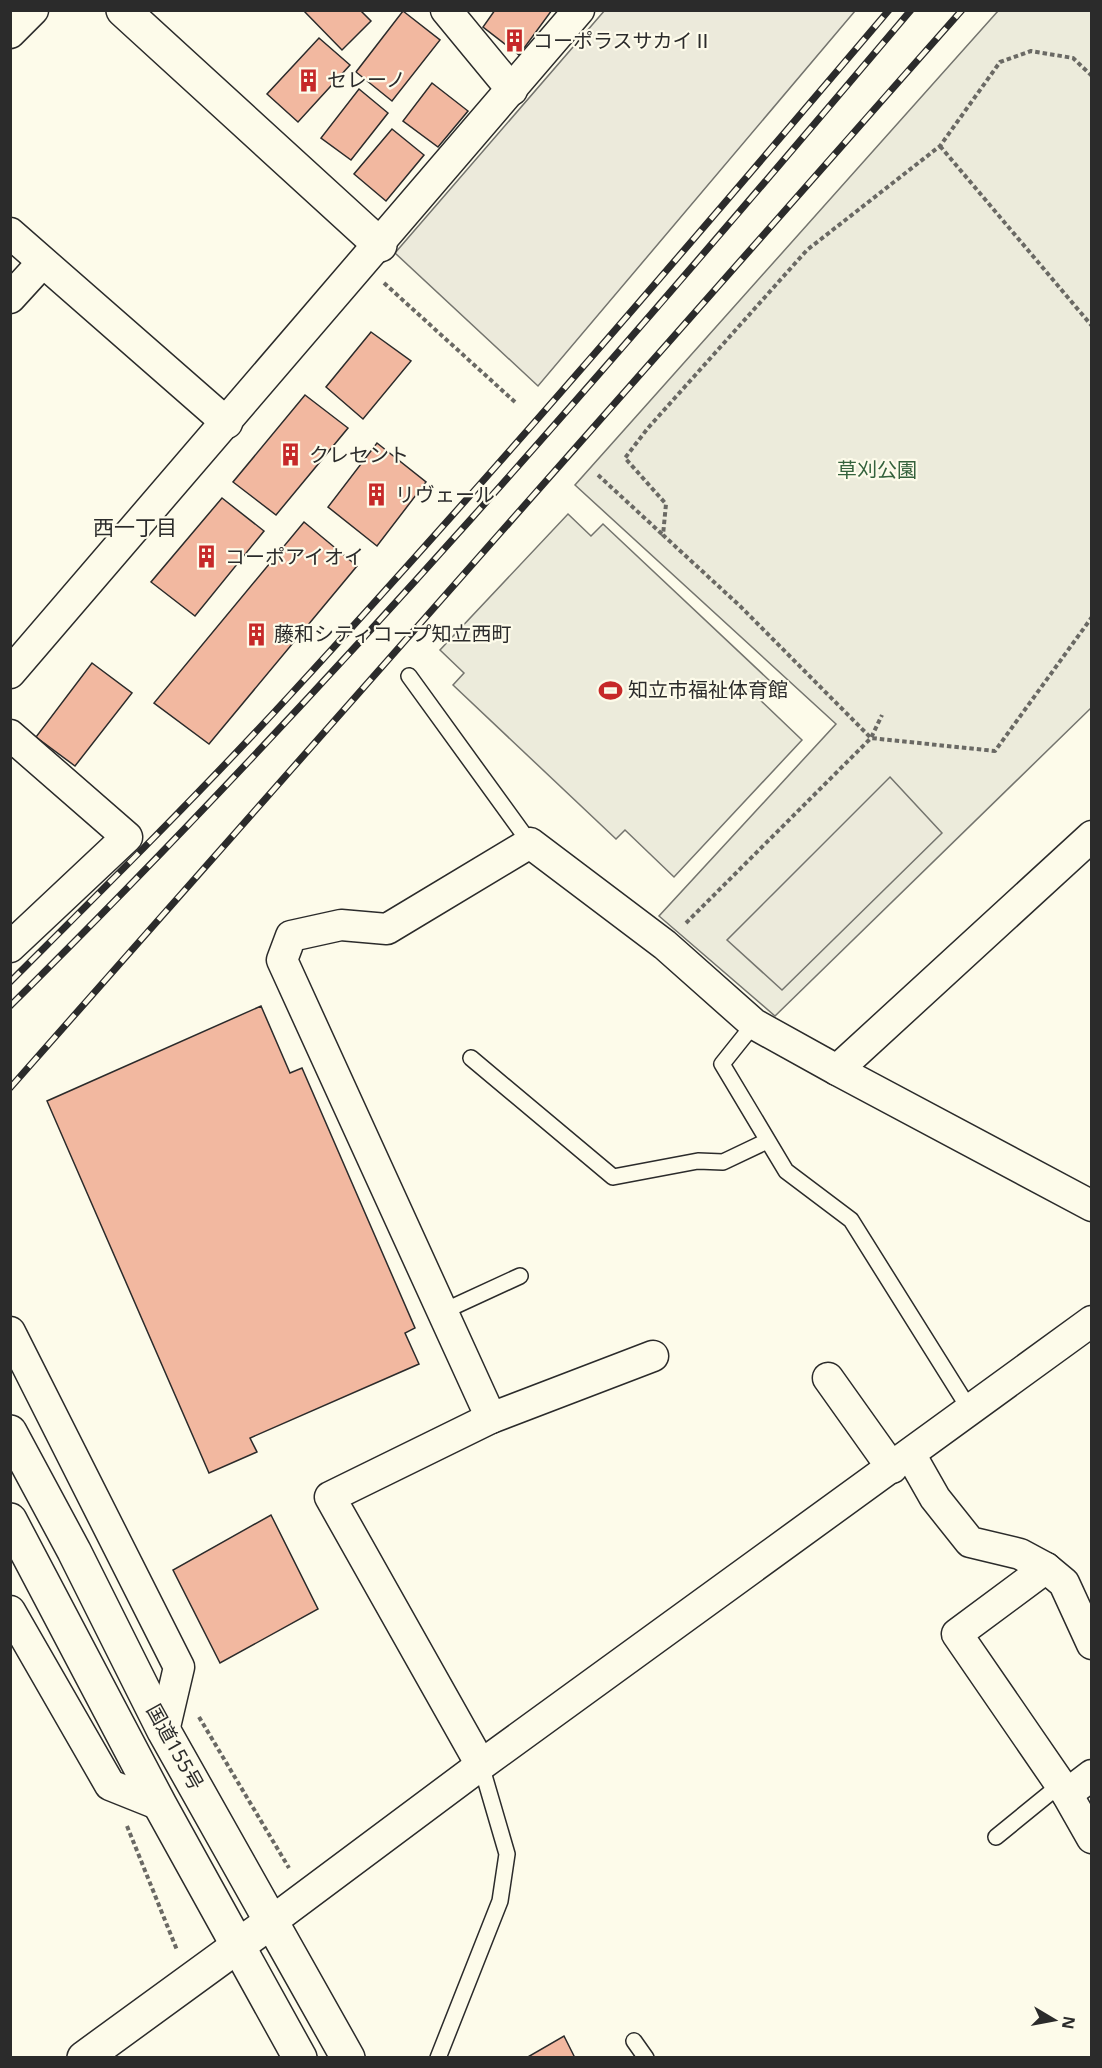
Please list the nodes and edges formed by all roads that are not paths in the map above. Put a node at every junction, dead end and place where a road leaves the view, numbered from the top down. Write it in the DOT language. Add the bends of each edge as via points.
graph roads {
  1 [pos="33,10"];
  2 [pos="123,10"];
  3 [pos="446,10"];
  4 [pos="579,10"];
  5 [pos="10,33"];
  6 [pos="512,90"];
  7 [pos="10,233"];
  8 [pos="372,255"];
  9 [pos="42,263"];
  10 [pos="10,298"];
  11 [pos="227,423"];
  12 [pos="10,673"];
  13 [pos="409,675"];
  14 [pos="10,735"];
  15 [pos="1092,836"];
  16 [pos="530,843"];
  17 [pos="10,947"];
  18 [pos="754,1024"];
  19 [pos="471,1058"];
  20 [pos="837,1070"];
  21 [pos="767,1141"];
  22 [pos="1086,1194"];
  23 [pos="520,1276"];
  24 [pos="444,1311"];
  25 [pos="1092,1321"];
  26 [pos="10,1332"];
  27 [pos="653,1356"];
  28 [pos="828,1378"];
  29 [pos="970,1410"];
  30 [pos="491,1418"];
  31 [pos="10,1432"];
  32 [pos="901,1461"];
  33 [pos="10,1520"];
  34 [pos="1046,1568"];
  35 [pos="15,1632"];
  36 [pos="1092,1644"];
  37 [pos="164,1731"];
  38 [pos="480,1765"];
  39 [pos="1092,1774"];
  40 [pos="1064,1789"];
  41 [pos="159,1805"];
  42 [pos="996,1837"];
  43 [pos="1092,1838"];
  44 [pos="272,1921"];
  45 [pos="237,1945"];
  46 [pos="634,2041"];
  47 [pos="84,2058"];
  48 [pos="300,2058"];
  49 [pos="348,2058"];
  50 [pos="438,2058"];
  51 [pos="646,2058"];
  1 -- 5 [label="street"];
  2 -- 8 [label="main road"];
  3 -- 6 [label="street"];
  4 -- 6 [label="street"];
  6 -- 8 [label="street"];
  7 -- 9 [label="street"];
  8 -- 11 [label="street"];
  9 -- 10 [label="street"];
  9 -- 11 [label="street"];
  11 -- 12 [label="street"];
  13 -- 16 [label="lane"];
  14 -- 17 [label="street" via="127,837"];
  15 -- 20 [label="street"];
  16 -- 18 [label="street" via="665,945"];
  16 -- 24 [label="street" via="387,928 341,925 291,936 282,960"];
  18 -- 20 [label="street"];
  18 -- 21 [label="lane" via="722,1064"];
  19 -- 21 [label="lane" via="613,1177 698,1161 723,1162"];
  20 -- 22 [label="street"];
  21 -- 29 [label="lane" via="786,1171 851,1220"];
  23 -- 24 [label="lane"];
  24 -- 30 [label="street"];
  25 -- 29 [label="street"];
  26 -- 37 [label="street" via="179,1668"];
  27 -- 30 [label="street"];
  28 -- 32 [label="street"];
  29 -- 32 [label="street"];
  30 -- 38 [label="street" via="330,1497"];
  31 -- 37 [label="main road, 国道155号"];
  32 -- 34 [label="street" via="970,1542 1020,1554"];
  32 -- 38 [label="street"];
  33 -- 41 [label="main road, 国道155号"];
  34 -- 36 [label="street" via="1064,1583"];
  34 -- 40 [label="street" via="957,1634"];
  35 -- 41 [label="street" via="110,1785"];
  37 -- 44 [label="main road, 国道155号"];
  38 -- 44 [label="street"];
  38 -- 50 [label="lane" via="507,1854 500,1901"];
  39 -- 40 [label="street"];
  40 -- 42 [label="lane"];
  40 -- 43 [label="street"];
  41 -- 45 [label="main road, 国道155号"];
  44 -- 45 [label="main road"];
  44 -- 49 [label="main road, 国道155号"];
  45 -- 47 [label="main road"];
  45 -- 48 [label="main road, 国道155号"];
  46 -- 51 [label="lane"];
}
